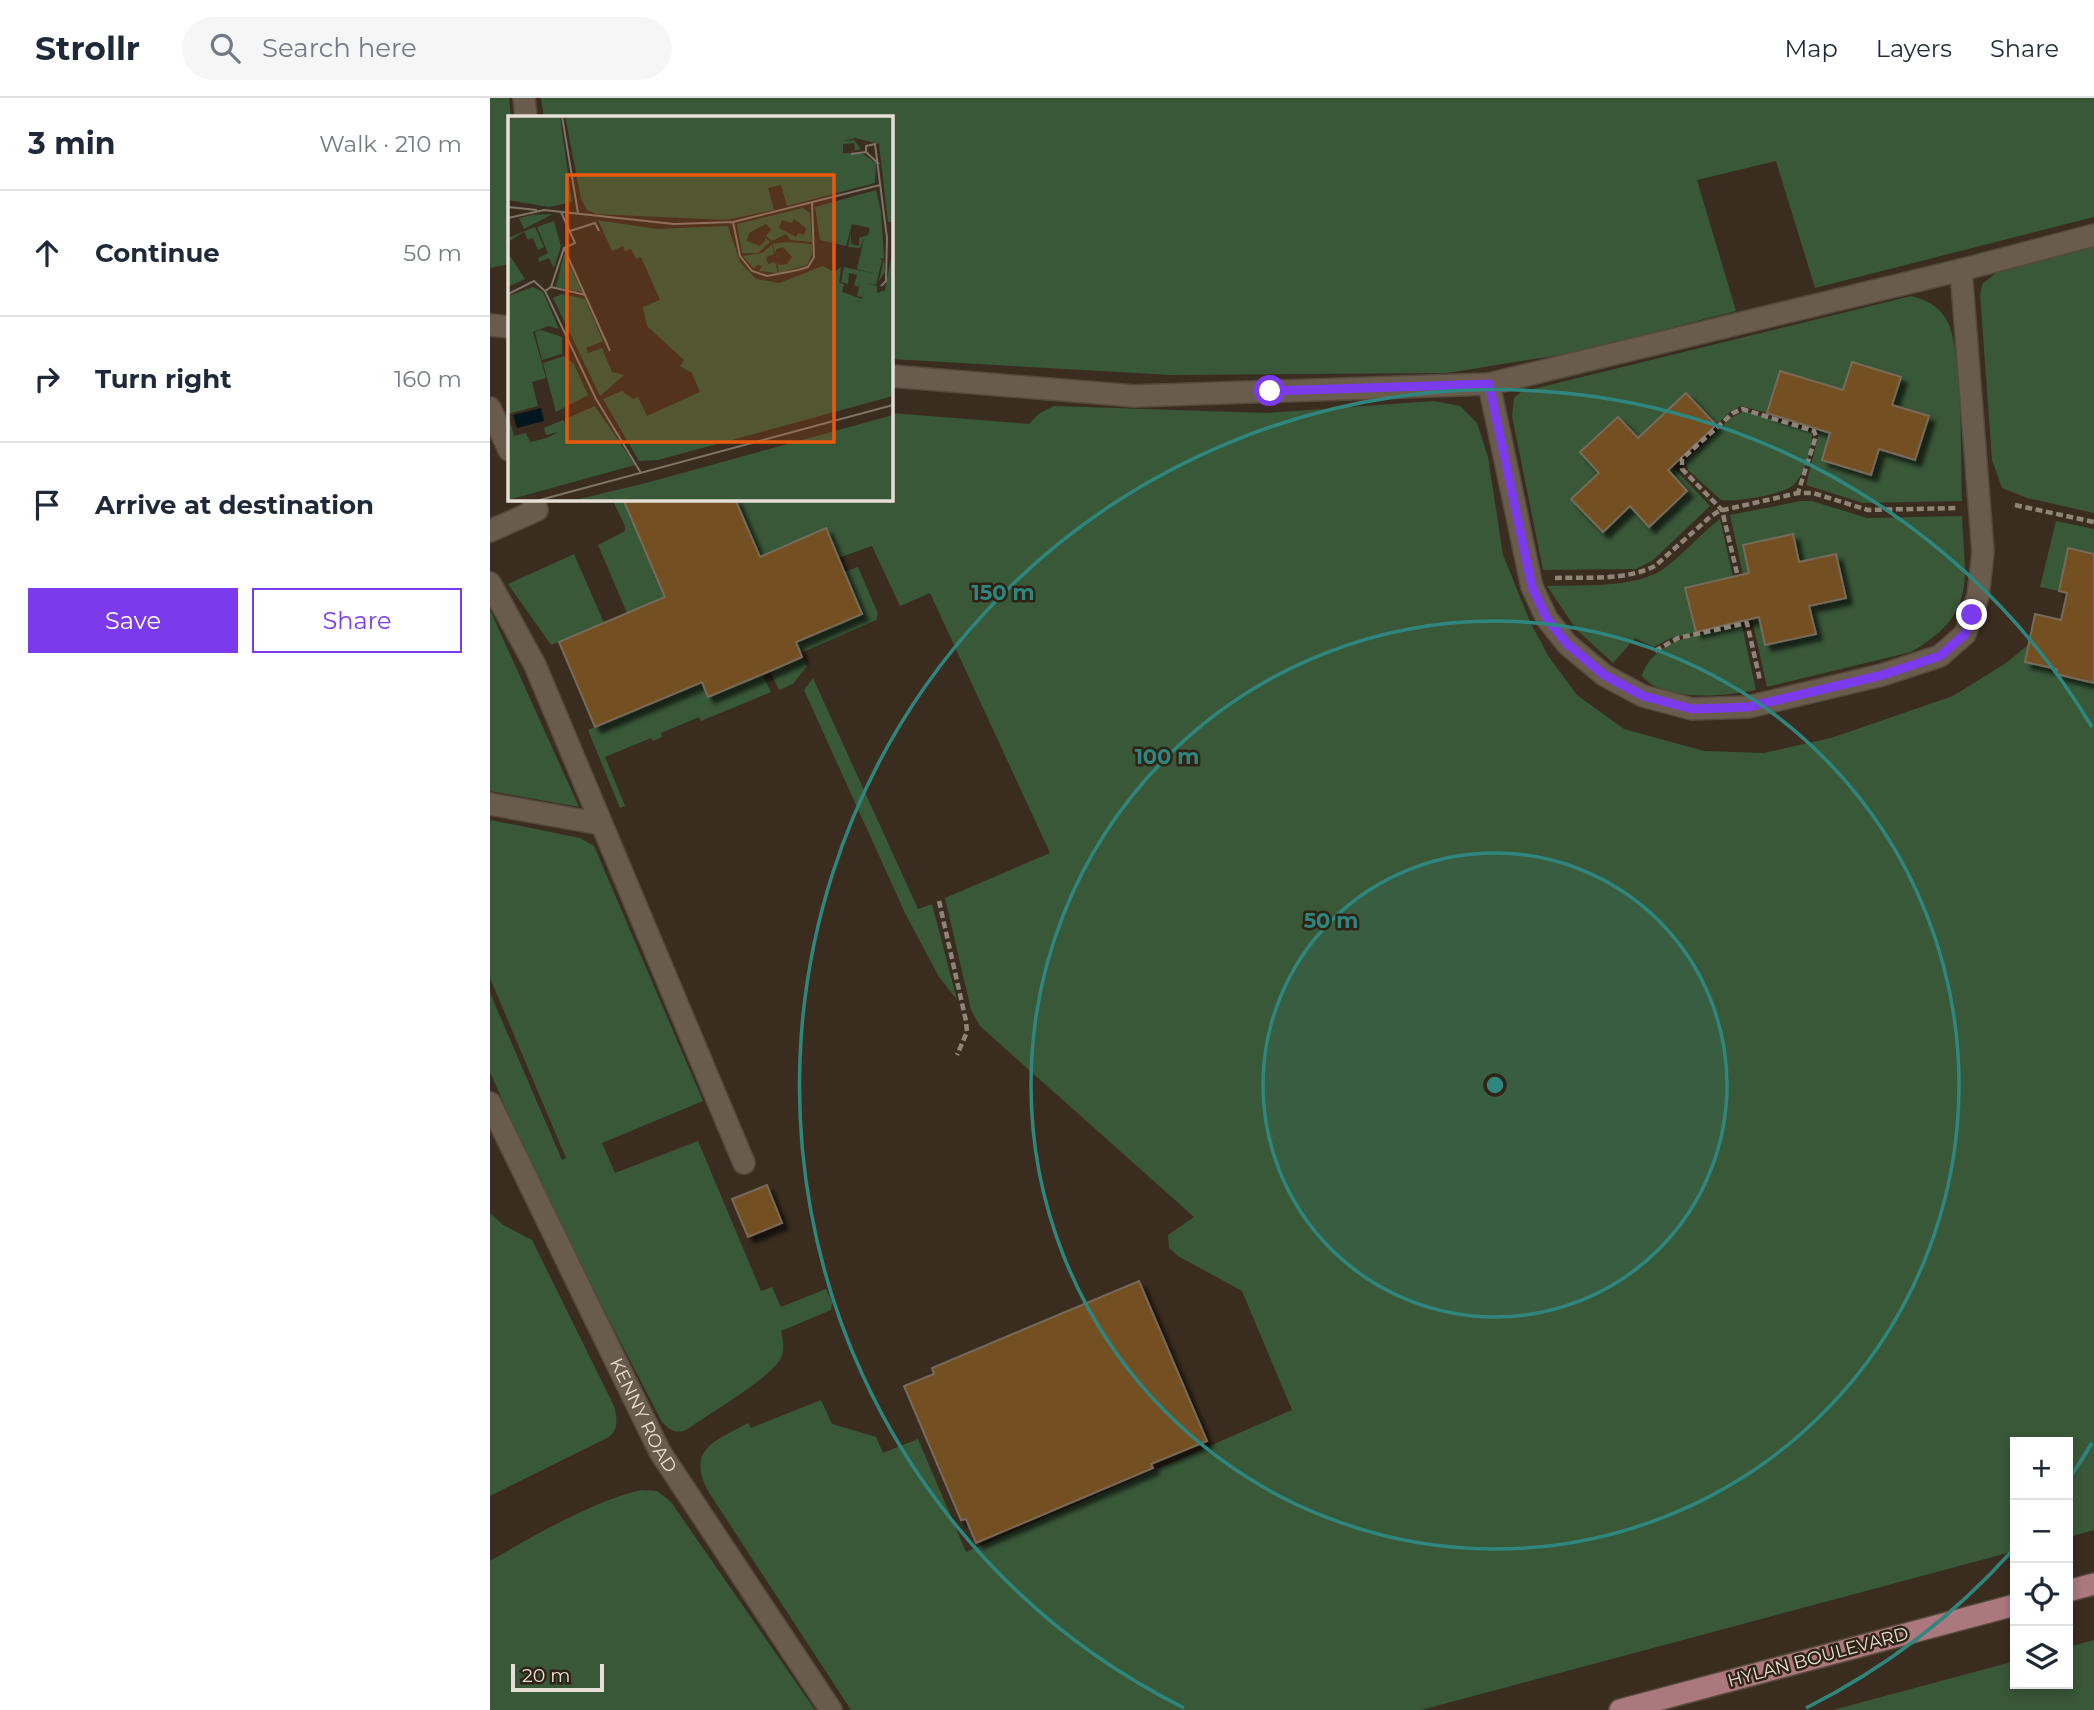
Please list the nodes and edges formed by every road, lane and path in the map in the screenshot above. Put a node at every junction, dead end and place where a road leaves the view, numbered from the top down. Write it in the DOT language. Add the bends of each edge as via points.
graph roads {
  1 [pos="524,98"];
  2 [pos="526,116"];
  3 [pos="2094,235"];
  4 [pos="1961,270"];
  5 [pos="490,325"];
  6 [pos="508,327"];
  7 [pos="892,376"];
  8 [pos="1489,384"];
  9 [pos="490,408"];
  10 [pos="508,442"];
  11 [pos="1798,493"];
  12 [pos="532,500"];
  13 [pos="2015,505"];
  14 [pos="1960,508"];
  15 [pos="1722,510"];
  16 [pos="2094,522"];
  17 [pos="490,531"];
  18 [pos="1737,573"];
  19 [pos="1547,578"];
  20 [pos="490,583"];
  21 [pos="1655,650"];
  22 [pos="1762,688"];
  23 [pos="490,804"];
  24 [pos="601,824"];
  25 [pos="939,901"];
  26 [pos="957,1055"];
  27 [pos="490,1103"];
  28 [pos="744,1163"];
  29 [pos="2094,1584"];
  30 [pos="2073,1590"];
  31 [pos="2010,1606"];
  32 [pos="831,1710"];
  33 [pos="1620,1710"];
  1 -- 2 [label="lane"];
  3 -- 4 [label="lane"];
  4 -- 8 [label="lane"];
  4 -- 8 [label="lane" via="1983,552 1978,596 1965,634 1940,656 1869,678 1748,707 1692,709 1643,696 1604,675 1567,644 1547,619 1532,587"];
  5 -- 6 [label="lane"];
  7 -- 8 [label="lane" via="1134,396"];
  9 -- 10 [label="lane"];
  11 -- 14 [label="path" via="1868,510"];
  11 -- 15 [label="path"];
  11 -- 15 [label="path" via="1814,431 1742,409 1681,463"];
  12 -- 17 [label="lane" via="537,510"];
  13 -- 16 [label="path"];
  15 -- 18 [label="path"];
  15 -- 19 [label="path" via="1644,571"];
  20 -- 24 [label="lane" via="535,665"];
  21 -- 22 [label="path" via="1678,638 1747,623"];
  23 -- 24 [label="lane"];
  24 -- 28 [label="lane"];
  25 -- 26 [label="path" via="967,1021"];
  27 -- 32 [label="lane, KENNY ROAD" via="660,1452"];
  29 -- 30 [label="main road"];
  31 -- 33 [label="main road, HYLAN BOULEVARD"];
}
